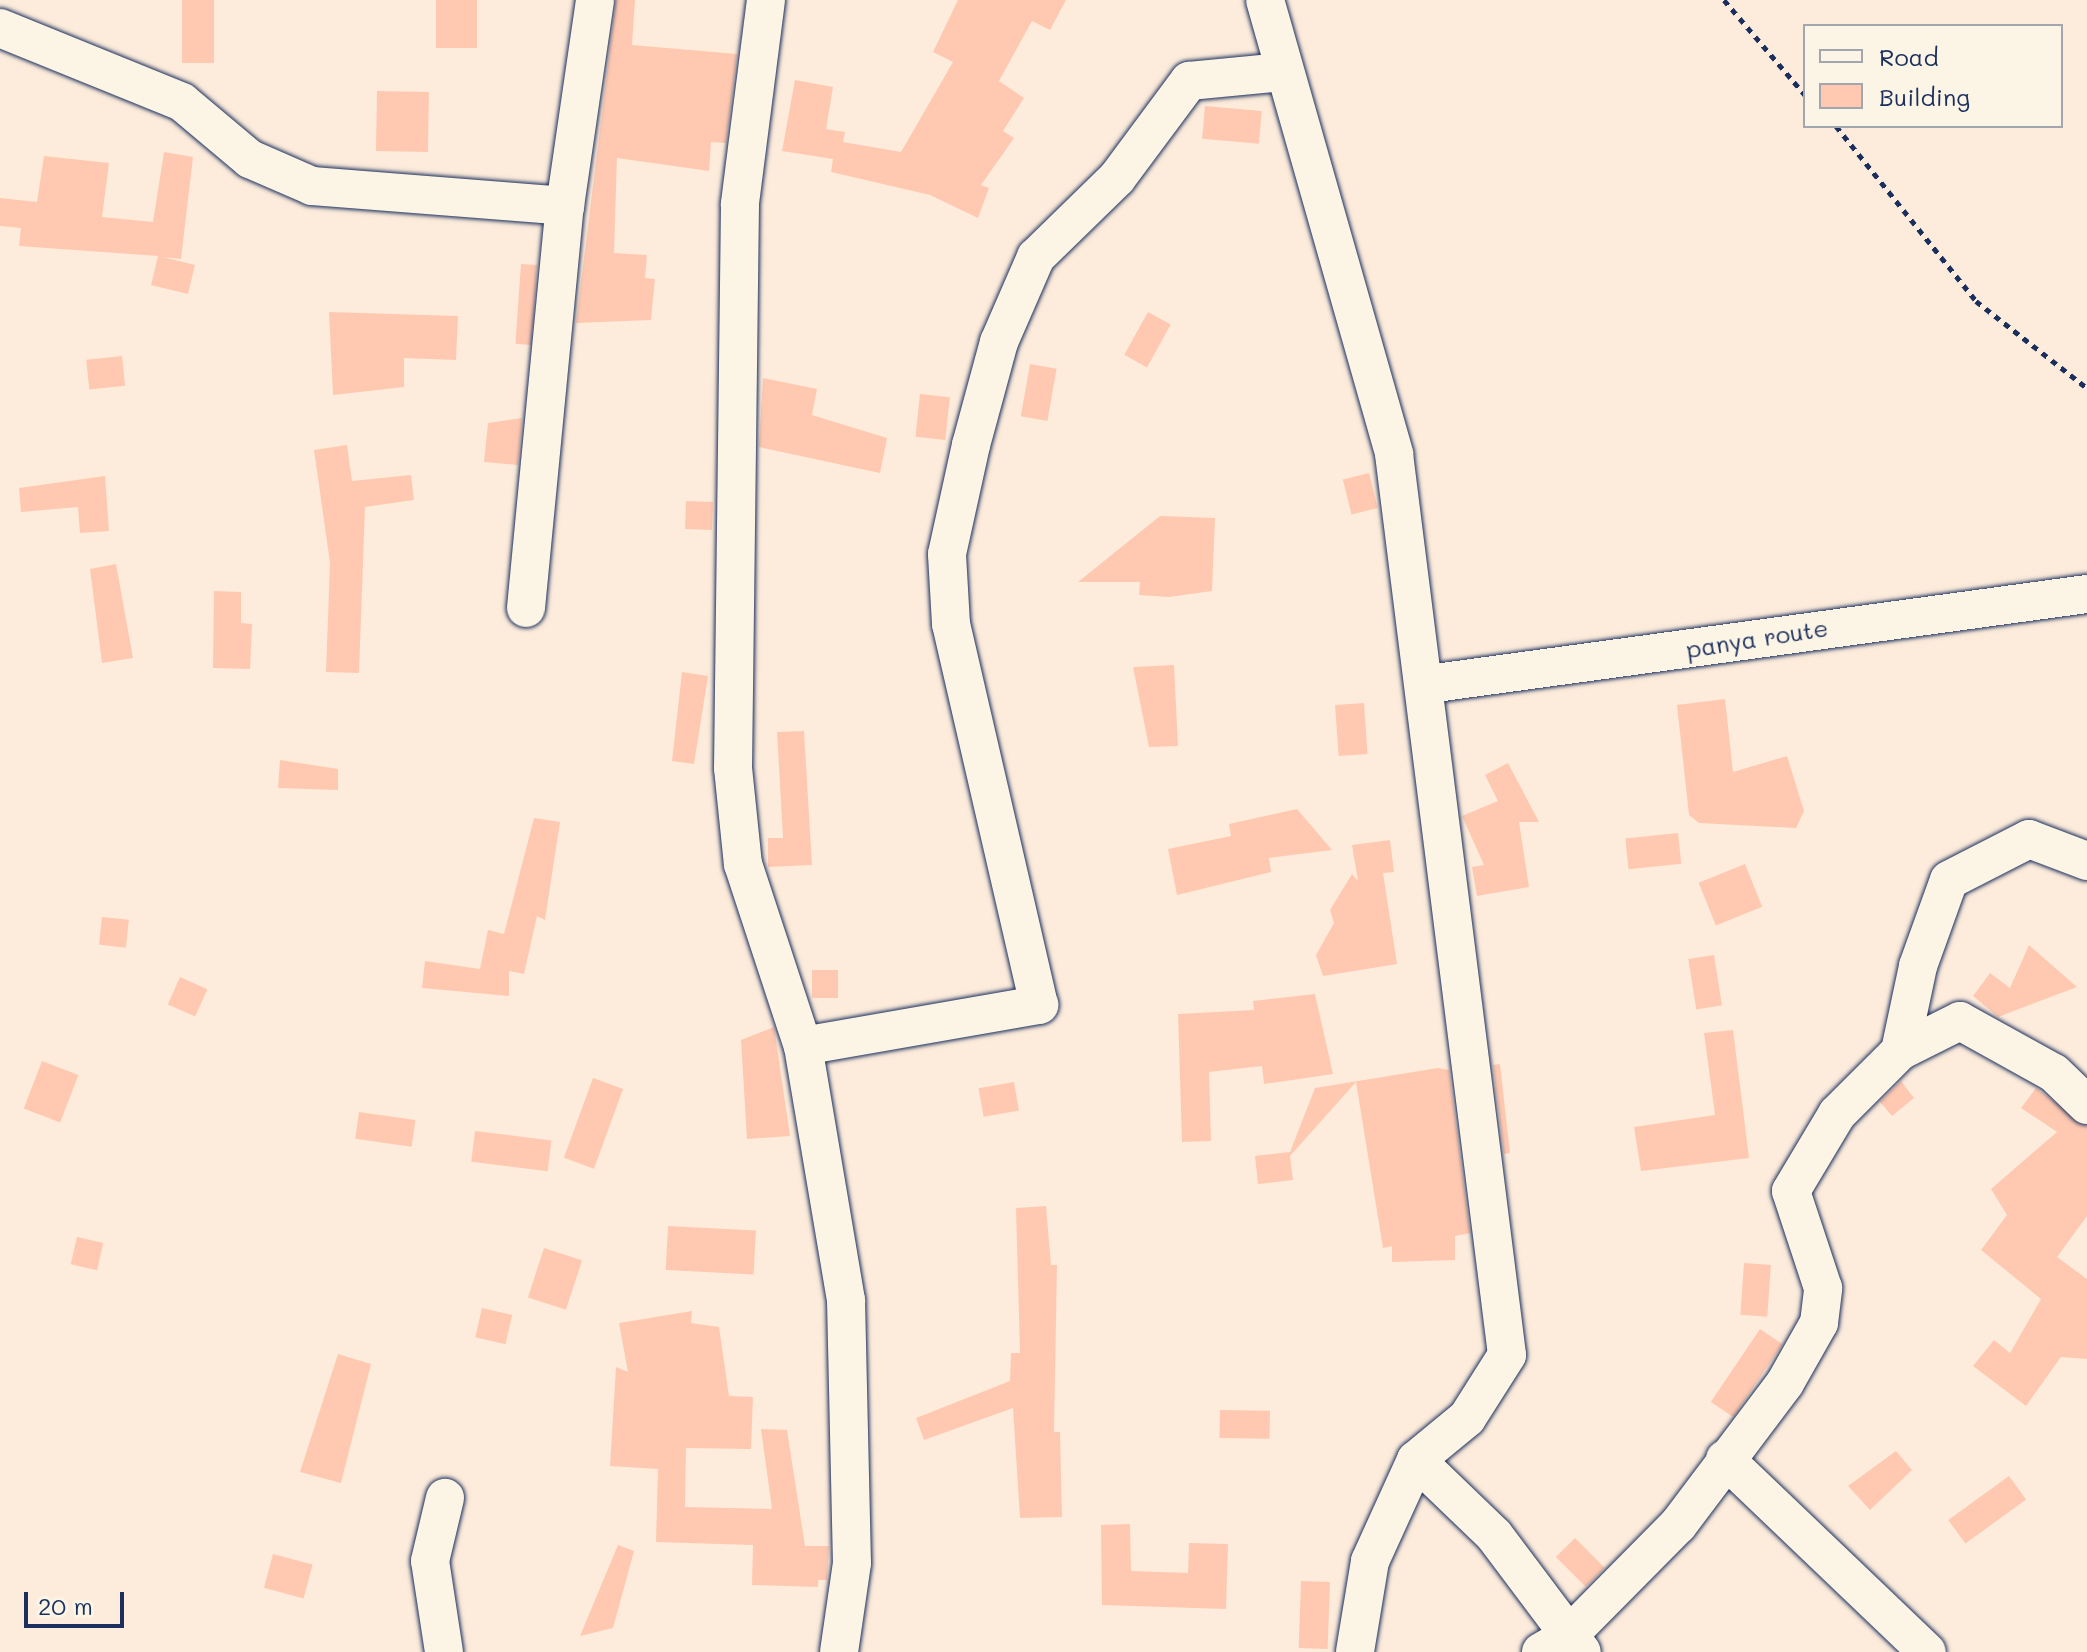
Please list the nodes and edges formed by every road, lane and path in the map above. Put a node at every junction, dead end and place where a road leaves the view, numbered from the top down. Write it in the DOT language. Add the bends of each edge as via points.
graph roads {
  1 [pos="595,0"];
  2 [pos="766,0"];
  3 [pos="1265,0"];
  4 [pos="1724,0"];
  5 [pos="0,28"];
  6 [pos="1283,72"];
  7 [pos="1803,93"];
  8 [pos="1838,128"];
  9 [pos="565,206"];
  10 [pos="2087,388"];
  11 [pos="2087,594"];
  12 [pos="526,608"];
  13 [pos="1428,684"];
  14 [pos="2087,861"];
  15 [pos="803,1046"];
  16 [pos="1900,1051"];
  17 [pos="2087,1105"];
  18 [pos="1725,1459"];
  19 [pos="1416,1460"];
  20 [pos="445,1498"];
  21 [pos="1563,1647"];
  22 [pos="444,1652"];
  23 [pos="839,1652"];
  24 [pos="1355,1652"];
  25 [pos="1927,1652"];
  1 -- 9 [label="street"];
  2 -- 15 [label="street" via="740,204 733,768 743,864"];
  3 -- 6 [label="street"];
  4 -- 7 [label="path"];
  5 -- 9 [label="street" via="182,102 250,159 312,186"];
  6 -- 13 [label="street" via="1394,454"];
  6 -- 15 [label="street" via="1189,81 1117,178 1036,257 999,342 971,445 947,554 951,624 1039,1005"];
  8 -- 10 [label="path" via="1976,301"];
  9 -- 12 [label="street"];
  11 -- 13 [label="street, panya route"];
  13 -- 19 [label="street" via="1454,973 1507,1355 1467,1418"];
  14 -- 16 [label="street" via="2029,839 1949,880 1918,966"];
  15 -- 23 [label="street" via="846,1300 852,1563"];
  16 -- 17 [label="street" via="1960,1021 2054,1073"];
  16 -- 18 [label="street" via="1837,1114 1798,1172 1794,1216 1823,1288 1819,1323 1785,1383"];
  18 -- 21 [label="street" via="1678,1525"];
  18 -- 25 [label="street"];
  19 -- 21 [label="street" via="1494,1535"];
  19 -- 24 [label="street" via="1370,1561"];
  20 -- 22 [label="street" via="430,1561"];
}
